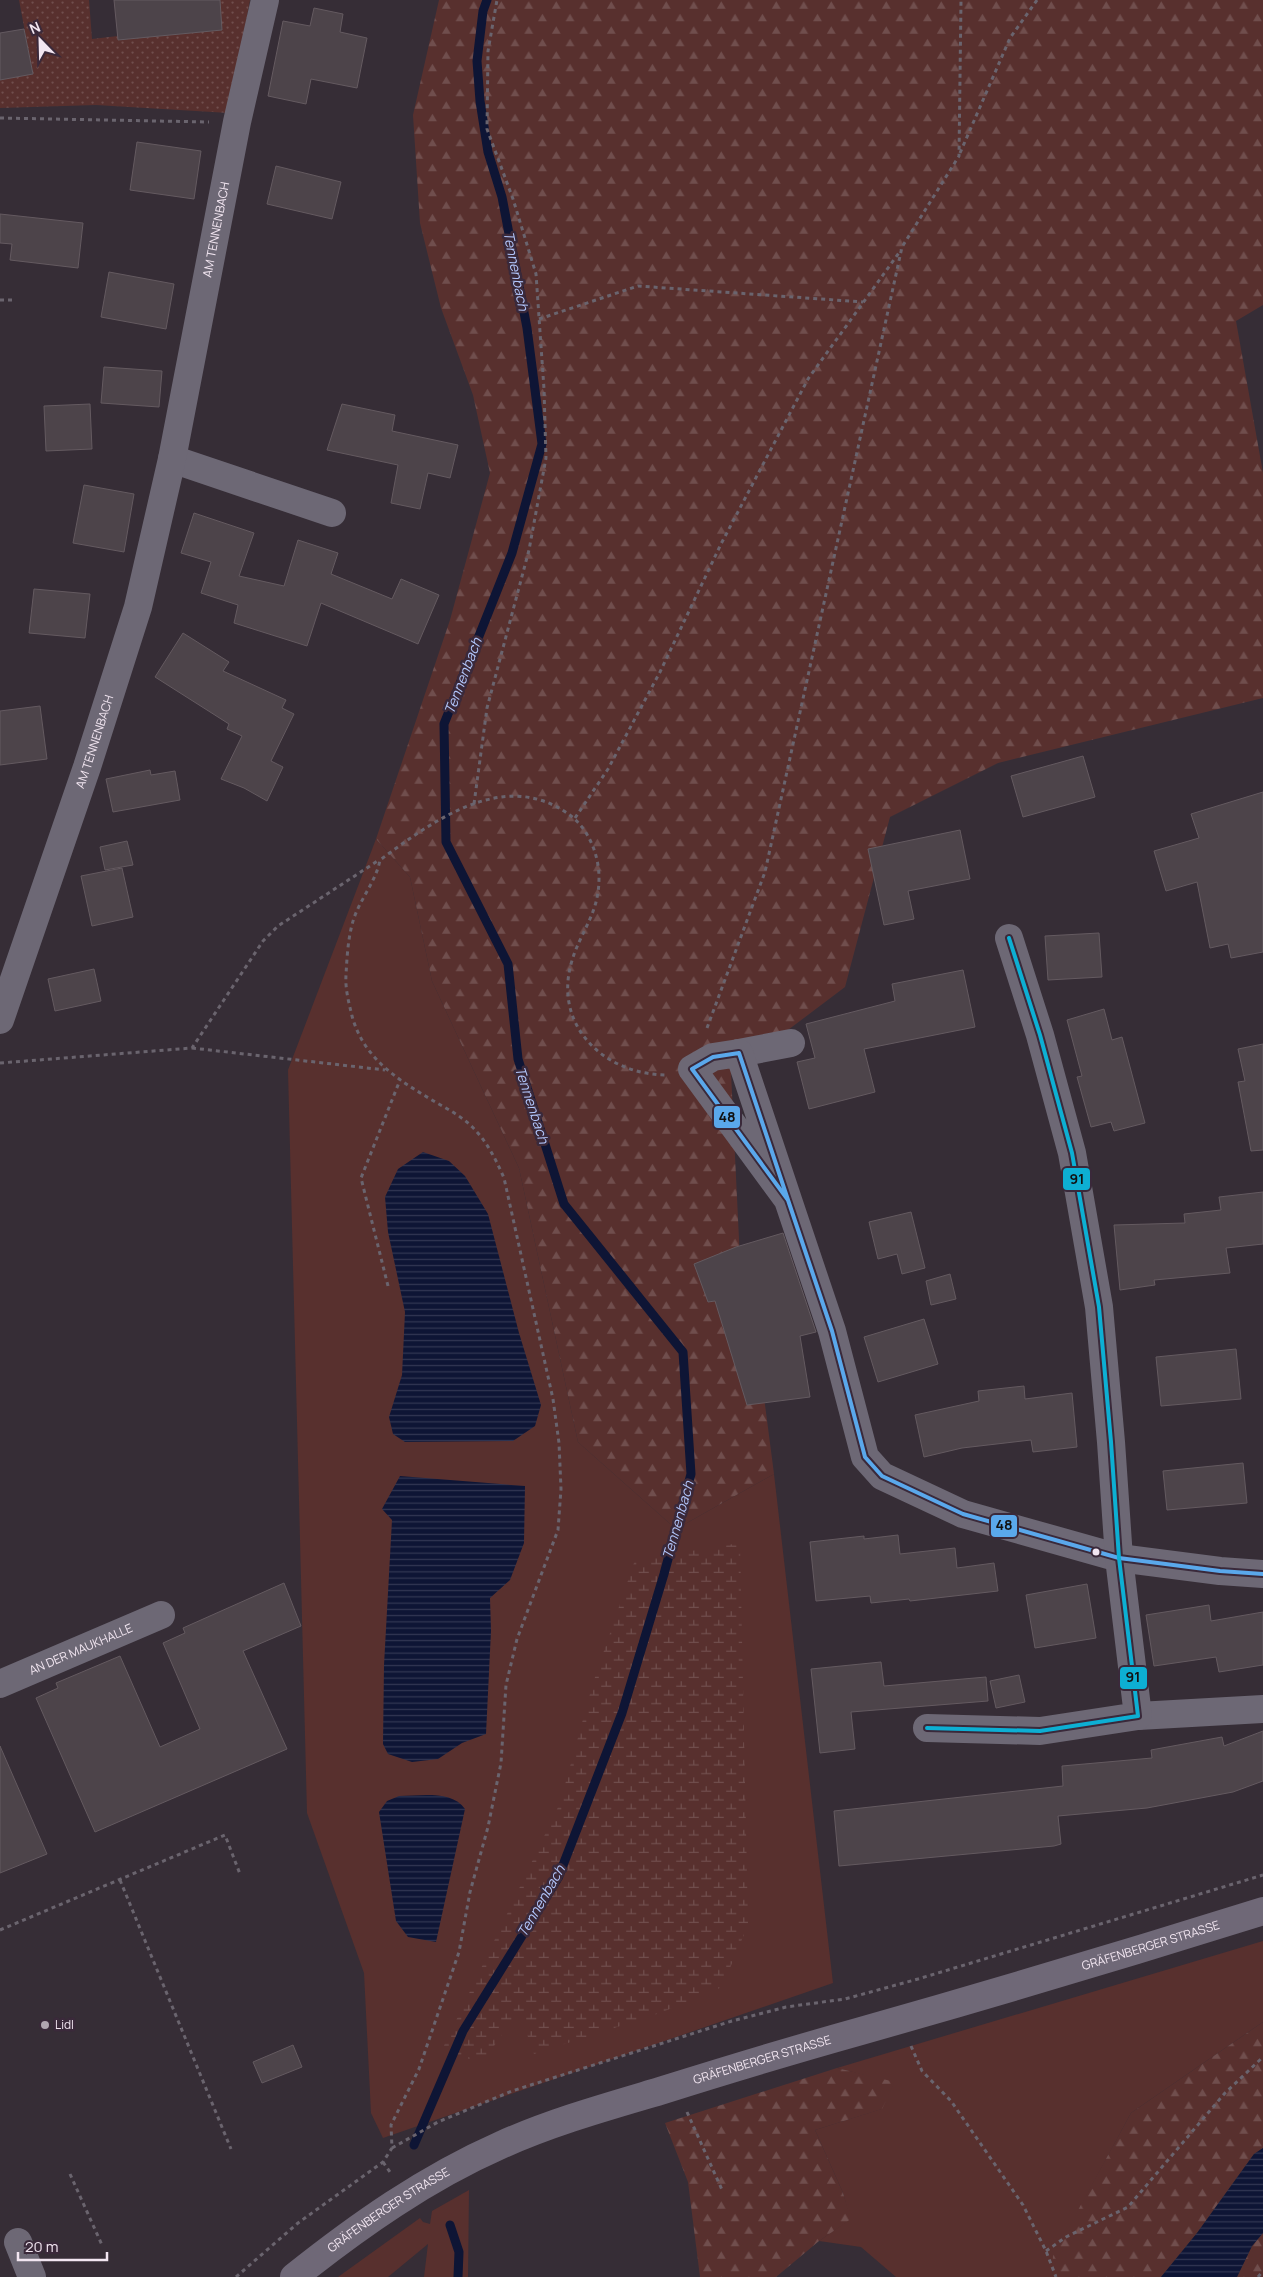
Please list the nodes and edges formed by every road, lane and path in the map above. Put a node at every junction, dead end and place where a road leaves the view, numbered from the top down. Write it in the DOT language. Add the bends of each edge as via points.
graph roads {
  1 [pos="265,0"];
  2 [pos="497,0"];
  3 [pos="961,0"];
  4 [pos="1037,0"];
  5 [pos="0,118"];
  6 [pos="237,122"];
  7 [pos="959,156"];
  8 [pos="902,247"];
  9 [pos="0,300"];
  10 [pos="13,300"];
  11 [pos="863,302"];
  12 [pos="539,319"];
  13 [pos="172,459"];
  14 [pos="332,513"];
  15 [pos="474,805"];
  16 [pos="575,818"];
  17 [pos="380,860"];
  18 [pos="1010,938"];
  19 [pos="0,1020"];
  20 [pos="791,1043"];
  21 [pos="192,1048"];
  22 [pos="739,1052"];
  23 [pos="0,1063"];
  24 [pos="692,1069"];
  25 [pos="386,1070"];
  26 [pos="400,1080"];
  27 [pos="788,1200"];
  28 [pos="388,1286"];
  29 [pos="1119,1558"];
  30 [pos="1263,1574"];
  31 [pos="161,1615"];
  32 [pos="0,1684"];
  33 [pos="1263,1709"];
  34 [pos="1138,1716"];
  35 [pos="927,1728"];
  36 [pos="240,1874"];
  37 [pos="1263,1875"];
  38 [pos="120,1880"];
  39 [pos="1263,1912"];
  40 [pos="0,1930"];
  41 [pos="908,2041"];
  42 [pos="1263,2057"];
  43 [pos="676,2086"];
  44 [pos="392,2148"];
  45 [pos="231,2149"];
  46 [pos="70,2174"];
  47 [pos="723,2192"];
  48 [pos="18,2242"];
  49 [pos="102,2245"];
  50 [pos="1046,2251"];
  51 [pos="1263,2271"];
  52 [pos="32,2277"];
  53 [pos="236,2277"];
  54 [pos="294,2277"];
  55 [pos="1056,2277"];
  56 [pos="1258,2277"];
  1 -- 6 [label="street, AM TENNENBACH"];
  2 -- 12 [label="path" via="488,51 487,129 536,274"];
  3 -- 7 [label="path"];
  4 -- 7 [label="path" via="1010,38"];
  5 -- 6 [label="path"];
  6 -- 13 [label="street, AM TENNENBACH"];
  7 -- 8 [label="path"];
  8 -- 11 [label="path"];
  8 -- 24 [label="path" via="766,872"];
  9 -- 10 [label="path"];
  11 -- 12 [label="path" via="638,286"];
  11 -- 16 [label="path" via="808,379 721,544 660,672 608,769"];
  12 -- 15 [label="path" via="546,458 529,550 487,708"];
  13 -- 14 [label="street"];
  13 -- 19 [label="street, AM TENNENBACH" via="138,607 87,768"];
  15 -- 16 [label="path" via="493,797 516,795 541,799"];
  15 -- 17 [label="path" via="425,827"];
  16 -- 24 [label="path" via="588,836 599,876 598,900 576,947 567,988 577,1025 601,1055 631,1071 666,1075"];
  17 -- 21 [label="path" via="278,926 263,941"];
  17 -- 25 [label="path" via="354,919 346,977 356,1030 369,1052"];
  18 -- 29 [label="street" via="1072,1153 1099,1307"];
  20 -- 22 [label="street"];
  21 -- 23 [label="path"];
  21 -- 25 [label="path"];
  22 -- 24 [label="street" via="713,1057"];
  22 -- 27 [label="street"];
  24 -- 27 [label="street"];
  25 -- 26 [label="path"];
  26 -- 28 [label="path" via="361,1178"];
  26 -- 44 [label="path" via="463,1118 495,1156 504,1178 552,1399 559,1443 561,1489 558,1530 517,1638 506,1685 501,1763 459,1952 418,2069 391,2125"];
  27 -- 29 [label="street" via="832,1331 865,1457 882,1476 963,1514"];
  29 -- 30 [label="street"];
  29 -- 34 [label="street"];
  31 -- 32 [label="street, AN DER MAUKHALLE"];
  33 -- 34 [label="street"];
  34 -- 35 [label="street" via="1040,1730"];
  36 -- 38 [label="path" via="225,1835"];
  37 -- 44 [label="path" via="918,1979 845,1999 732,2021 512,2091 438,2122"];
  38 -- 40 [label="path"];
  38 -- 45 [label="path"];
  39 -- 43 [label="main road, GRÄFENBERGER STRASSE"];
  41 -- 50 [label="path" via="922,2071 951,2102 1023,2206"];
  42 -- 50 [label="path" via="1225,2093 1128,2207 1066,2237"];
  43 -- 47 [label="path"];
  43 -- 54 [label="main road, GRÄFENBERGER STRASSE" via="547,2126 499,2145 398,2202"];
  44 -- 53 [label="path" via="384,2162 298,2223"];
  46 -- 49 [label="path"];
  48 -- 52 [label="street"];
  50 -- 55 [label="path"];
  51 -- 56 [label="path"];
}
